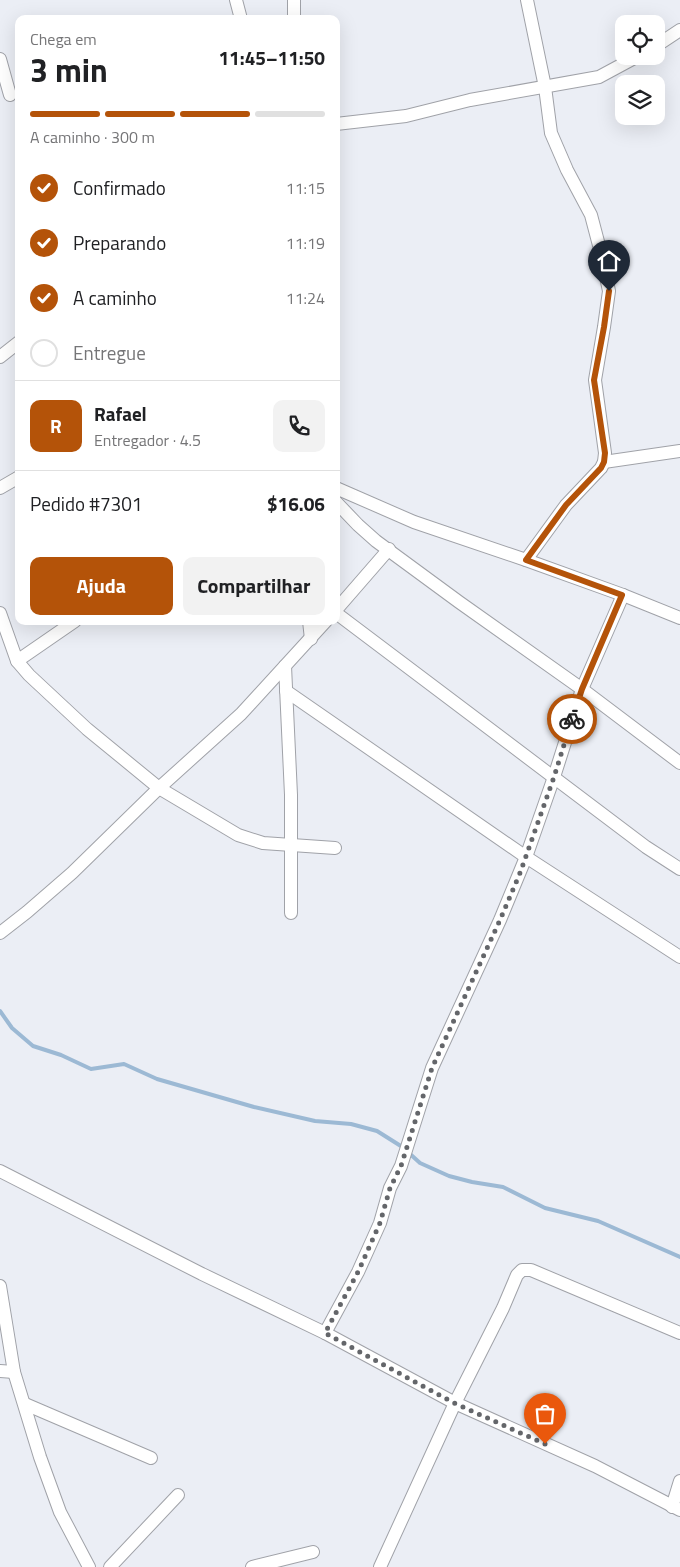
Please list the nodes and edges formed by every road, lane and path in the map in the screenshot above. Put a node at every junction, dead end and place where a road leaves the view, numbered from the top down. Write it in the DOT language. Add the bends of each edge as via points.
graph roads {
  1 [pos="236,0"];
  2 [pos="294,0"];
  3 [pos="527,0"];
  4 [pos="240,15"];
  5 [pos="294,15"];
  6 [pos="680,30"];
  7 [pos="665,40"];
  8 [pos="0,59"];
  9 [pos="621,65"];
  10 [pos="545,87"];
  11 [pos="10,95"];
  12 [pos="340,124"];
  13 [pos="15,345"];
  14 [pos="0,357"];
  15 [pos="680,451"];
  16 [pos="604,462"];
  17 [pos="15,479"];
  18 [pos="0,488"];
  19 [pos="340,490"];
  20 [pos="340,506"];
  21 [pos="389,549"];
  22 [pos="526,560"];
  23 [pos="622,595"];
  24 [pos="340,606"];
  25 [pos="0,613"];
  26 [pos="340,614"];
  27 [pos="680,618"];
  28 [pos="69,625"];
  29 [pos="309,625"];
  30 [pos="323,625"];
  31 [pos="311,639"];
  32 [pos="17,661"];
  33 [pos="285,666"];
  34 [pos="582,689"];
  35 [pos="286,691"];
  36 [pos="680,763"];
  37 [pos="554,777"];
  38 [pos="159,788"];
  39 [pos="292,844"];
  40 [pos="335,848"];
  41 [pos="526,857"];
  42 [pos="680,870"];
  43 [pos="291,913"];
  44 [pos="0,933"];
  45 [pos="680,957"];
  46 [pos="0,1171"];
  47 [pos="0,1286"];
  48 [pos="325,1333"];
  49 [pos="680,1333"];
  50 [pos="0,1371"];
  51 [pos="14,1372"];
  52 [pos="454,1403"];
  53 [pos="26,1404"];
  54 [pos="151,1458"];
  55 [pos="680,1481"];
  56 [pos="178,1495"];
  57 [pos="676,1509"];
  58 [pos="313,1552"];
  59 [pos="89,1567"];
  60 [pos="110,1567"];
  61 [pos="252,1567"];
  62 [pos="380,1567"];
  1 -- 4 [label="street"];
  2 -- 5 [label="street"];
  3 -- 10 [label="street"];
  6 -- 7 [label="street"];
  8 -- 11 [label="street"];
  9 -- 10 [label="street" via="599,77"];
  10 -- 12 [label="street" via="470,100 406,116"];
  10 -- 16 [label="street" via="551,132 591,215 609,291 594,380"];
  13 -- 14 [label="street"];
  15 -- 16 [label="street"];
  16 -- 22 [label="street" via="566,505"];
  17 -- 18 [label="street"];
  19 -- 22 [label="street" via="414,522"];
  20 -- 21 [label="street"];
  21 -- 24 [label="street"];
  21 -- 34 [label="street"];
  22 -- 23 [label="street"];
  23 -- 27 [label="street"];
  23 -- 34 [label="street"];
  25 -- 32 [label="street"];
  26 -- 37 [label="street"];
  28 -- 32 [label="street"];
  29 -- 31 [label="street"];
  30 -- 31 [label="street"];
  31 -- 33 [label="street"];
  32 -- 38 [label="street" via="87,729"];
  33 -- 35 [label="street"];
  33 -- 38 [label="street" via="241,714"];
  34 -- 36 [label="street"];
  34 -- 37 [label="street"];
  35 -- 39 [label="street"];
  35 -- 41 [label="street"];
  37 -- 41 [label="street"];
  37 -- 42 [label="street"];
  38 -- 39 [label="street" via="238,835 263,843"];
  38 -- 44 [label="street" via="72,873"];
  39 -- 40 [label="street"];
  39 -- 43 [label="street"];
  41 -- 45 [label="street"];
  41 -- 48 [label="street" via="432,1068 377,1231"];
  46 -- 48 [label="street"];
  47 -- 51 [label="street"];
  48 -- 52 [label="street"];
  49 -- 52 [label="street" via="531,1270 522,1270"];
  50 -- 51 [label="street"];
  51 -- 53 [label="street"];
  52 -- 57 [label="street" via="595,1466"];
  52 -- 62 [label="street"];
  53 -- 54 [label="street"];
  53 -- 59 [label="street" via="40,1457 60,1512"];
  55 -- 57 [label="street"];
  56 -- 60 [label="street"];
  58 -- 61 [label="street"];
}
